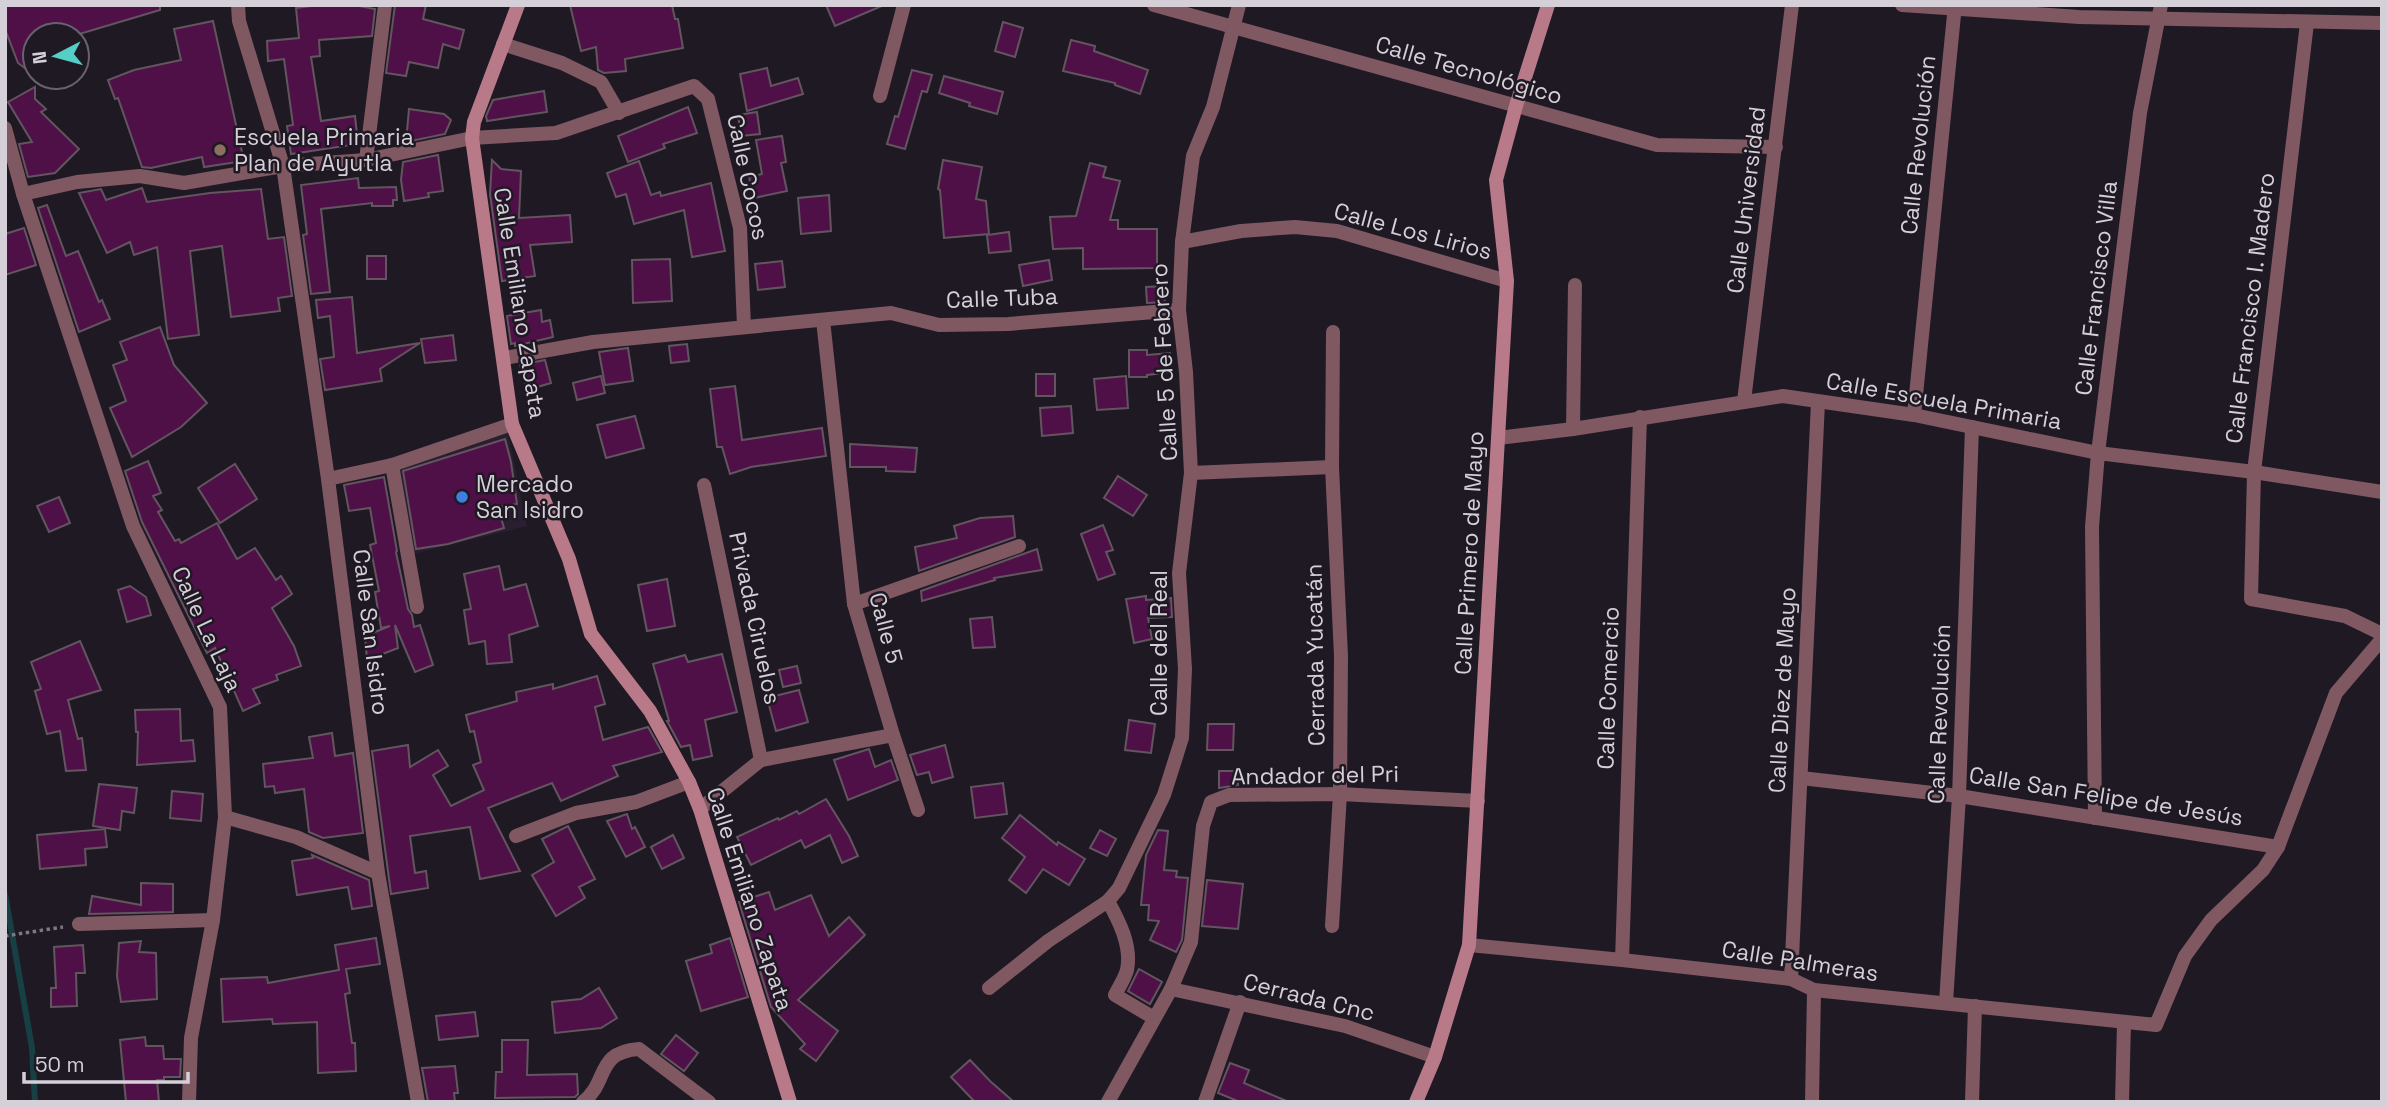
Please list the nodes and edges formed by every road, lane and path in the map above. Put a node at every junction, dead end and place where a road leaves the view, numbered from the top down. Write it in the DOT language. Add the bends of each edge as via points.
graph roads {
  1 [pos="238,5"];
  2 [pos="385,5"];
  3 [pos="518,5"];
  4 [pos="904,5"];
  5 [pos="1154,5"];
  6 [pos="1239,5"];
  7 [pos="1548,5"];
  8 [pos="1792,5"];
  9 [pos="1902,5"];
  10 [pos="1955,8"];
  11 [pos="2080,11"];
  12 [pos="2160,11"];
  13 [pos="2251,12"];
  14 [pos="2307,23"];
  15 [pos="2382,23"];
  16 [pos="1232,28"];
  17 [pos="503,44"];
  18 [pos="880,96"];
  19 [pos="1516,106"];
  20 [pos="619,113"];
  21 [pos="5,128"];
  22 [pos="472,138"];
  23 [pos="1776,147"];
  24 [pos="366,160"];
  25 [pos="283,166"];
  26 [pos="10,171"];
  27 [pos="23,194"];
  28 [pos="1182,242"];
  29 [pos="1507,281"];
  30 [pos="1576,285"];
  31 [pos="1180,310"];
  32 [pos="823,320"];
  33 [pos="744,327"];
  34 [pos="1333,332"];
  35 [pos="504,358"];
  36 [pos="1744,401"];
  37 [pos="1818,402"];
  38 [pos="1914,415"];
  39 [pos="1640,417"];
  40 [pos="512,424"];
  41 [pos="1972,427"];
  42 [pos="1573,429"];
  43 [pos="1498,438"];
  44 [pos="2098,453"];
  45 [pos="392,465"];
  46 [pos="1332,467"];
  47 [pos="2254,472"];
  48 [pos="1191,473"];
  49 [pos="328,479"];
  50 [pos="704,485"];
  51 [pos="2382,492"];
  52 [pos="1019,546"];
  53 [pos="854,604"];
  54 [pos="417,607"];
  55 [pos="2382,637"];
  56 [pos="892,735"];
  57 [pos="761,760"];
  58 [pos="1801,779"];
  59 [pos="689,782"];
  60 [pos="1340,794"];
  61 [pos="1959,796"];
  62 [pos="1478,801"];
  63 [pos="700,809"];
  64 [pos="918,810"];
  65 [pos="225,817"];
  66 [pos="2095,818"];
  67 [pos="516,836"];
  68 [pos="2278,847"];
  69 [pos="378,873"];
  70 [pos="1108,901"];
  71 [pos="213,920"];
  72 [pos="79,924"];
  73 [pos="1332,926"];
  74 [pos="52,929"];
  75 [pos="5,936"];
  76 [pos="1469,946"];
  77 [pos="1622,960"];
  78 [pos="1791,979"];
  79 [pos="989,988"];
  80 [pos="1171,989"];
  81 [pos="1814,990"];
  82 [pos="1240,1002"];
  83 [pos="1946,1003"];
  84 [pos="1975,1006"];
  85 [pos="1154,1018"];
  86 [pos="2124,1023"];
  87 [pos="1435,1057"];
  88 [pos="189,1102"];
  89 [pos="418,1102"];
  90 [pos="583,1102"];
  91 [pos="709,1102"];
  92 [pos="790,1102"];
  93 [pos="1108,1102"];
  94 [pos="1205,1102"];
  95 [pos="1416,1102"];
  96 [pos="1812,1102"];
  97 [pos="1972,1102"];
  98 [pos="2122,1102"];
  1 -- 25 [label="street, Calle San Isidro"];
  2 -- 24 [label="street"];
  3 -- 17 [label="street, Calle Emiliano Zapata"];
  4 -- 18 [label="street"];
  5 -- 16 [label="street, Calle Tecnológico"];
  6 -- 16 [label="street, Calle 5 de Febrero"];
  7 -- 19 [label="street, Calle Primero de Mayo"];
  8 -- 23 [label="street, Calle Universidad"];
  9 -- 10 [label="street"];
  10 -- 11 [label="street"];
  10 -- 38 [label="street, Calle Revolución"];
  11 -- 12 [label="street"];
  12 -- 13 [label="street"];
  12 -- 44 [label="street, Calle Francisco Villa" via="2140,113"];
  13 -- 14 [label="street"];
  14 -- 15 [label="street"];
  14 -- 47 [label="street, Calle Francisco I. Madero"];
  16 -- 19 [label="street, Calle Tecnológico"];
  16 -- 28 [label="street, Calle 5 de Febrero" via="1213,107 1193,156"];
  17 -- 20 [label="street" via="562,63 601,82"];
  17 -- 22 [label="street, Calle Emiliano Zapata"];
  19 -- 23 [label="street, Calle Tecnológico" via="1657,145"];
  19 -- 29 [label="street, Calle Primero de Mayo" via="1496,180"];
  20 -- 22 [label="street" via="556,134"];
  20 -- 33 [label="street, Calle Cocos" via="694,86 708,99 740,228"];
  21 -- 26 [label="street, Calle La Laja"];
  22 -- 24 [label="street"];
  22 -- 35 [label="street, Calle Emiliano Zapata"];
  23 -- 36 [label="street, Calle Universidad"];
  24 -- 25 [label="street"];
  25 -- 27 [label="street" via="184,183 140,176 90,180"];
  25 -- 49 [label="street, Calle San Isidro"];
  26 -- 27 [label="street, Calle La Laja"];
  27 -- 65 [label="street, Calle La Laja" via="133,526 220,707"];
  28 -- 29 [label="street, Calle Los Lirios" via="1295,227 1338,231"];
  28 -- 31 [label="street, Calle 5 de Febrero"];
  29 -- 43 [label="street, Calle Primero de Mayo"];
  30 -- 42 [label="street"];
  31 -- 32 [label="street, Calle Tuba" via="1008,324 939,325 891,313"];
  31 -- 48 [label="street, Calle 5 de Febrero"];
  32 -- 33 [label="street, Calle Tuba"];
  32 -- 53 [label="street, Calle 5"];
  33 -- 35 [label="street, Calle Tuba" via="593,342"];
  34 -- 46 [label="street, Cerrada Yucatán"];
  35 -- 40 [label="street, Calle Emiliano Zapata"];
  36 -- 37 [label="street, Calle Escuela Primaria" via="1783,396"];
  36 -- 39 [label="street, Calle Escuela Primaria"];
  37 -- 38 [label="street, Calle Escuela Primaria"];
  37 -- 58 [label="street, Calle Diez de Mayo"];
  38 -- 41 [label="street, Calle Escuela Primaria"];
  39 -- 42 [label="street, Calle Escuela Primaria"];
  39 -- 77 [label="street, Calle Comercio"];
  40 -- 45 [label="street"];
  40 -- 59 [label="street, Calle Emiliano Zapata" via="569,559 591,634 650,711"];
  41 -- 44 [label="street, Calle Escuela Primaria"];
  41 -- 61 [label="street, Calle Revolución"];
  42 -- 43 [label="street, Calle Escuela Primaria"];
  43 -- 62 [label="street, Calle Primero de Mayo"];
  44 -- 47 [label="street, Calle Escuela Primaria"];
  44 -- 66 [label="street, Calle Francisco Villa" via="2092,527"];
  45 -- 49 [label="street"];
  45 -- 54 [label="street"];
  46 -- 48 [label="street"];
  46 -- 60 [label="street, Cerrada Yucatán" via="1341,656"];
  47 -- 51 [label="street, Calle Escuela Primaria"];
  47 -- 55 [label="street, Calle Francisco I. Madero" via="2251,599 2345,616"];
  48 -- 70 [label="street, Calle del Real" via="1179,573 1185,669 1182,738 1164,795 1119,888"];
  49 -- 69 [label="street, Calle San Isidro"];
  50 -- 57 [label="street, Privada Ciruelos"];
  52 -- 53 [label="street"];
  53 -- 56 [label="street, Calle 5"];
  55 -- 68 [label="street" via="2336,693"];
  56 -- 57 [label="street"];
  56 -- 64 [label="street, Calle 5"];
  57 -- 63 [label="street"];
  58 -- 61 [label="street, Calle San Felipe de Jesús"];
  58 -- 78 [label="street, Calle Diez de Mayo"];
  59 -- 63 [label="street, Calle Emiliano Zapata"];
  59 -- 67 [label="street" via="636,802 576,813"];
  60 -- 62 [label="street, Andador del Pri"];
  60 -- 73 [label="street, Cerrada Yucatán"];
  60 -- 80 [label="street, Andador del Pri" via="1229,796 1212,802 1203,826 1191,942"];
  61 -- 66 [label="street, Calle San Felipe de Jesús"];
  61 -- 83 [label="street, Calle Revolución"];
  62 -- 76 [label="street, Calle Primero de Mayo"];
  63 -- 92 [label="street, Calle Emiliano Zapata"];
  65 -- 69 [label="street" via="296,837"];
  65 -- 71 [label="street, Calle La Laja"];
  66 -- 68 [label="street, Calle San Felipe de Jesús"];
  68 -- 86 [label="street, Calle Palmeras" via="2263,870 2211,920 2185,956 2156,1025"];
  69 -- 89 [label="street, Calle San Isidro"];
  70 -- 79 [label="street, Calle del Real"];
  70 -- 85 [label="street" via="1121,924 1126,946 1127,969 1115,995"];
  71 -- 72 [label="street"];
  71 -- 88 [label="street, Calle La Laja" via="191,1038"];
  74 -- 75 [label="path"];
  76 -- 77 [label="street, Calle Palmeras"];
  76 -- 87 [label="street, Calle Primero de Mayo"];
  77 -- 78 [label="street, Calle Palmeras"];
  78 -- 81 [label="street, Calle Palmeras"];
  80 -- 82 [label="street, Cerrada Cnc"];
  80 -- 85 [label="street, Andador del Pri"];
  81 -- 83 [label="street, Calle Palmeras"];
  81 -- 96 [label="street"];
  82 -- 87 [label="street, Cerrada Cnc" via="1345,1026"];
  82 -- 94 [label="street"];
  83 -- 84 [label="street, Calle Palmeras"];
  84 -- 86 [label="street, Calle Palmeras"];
  84 -- 97 [label="street"];
  85 -- 93 [label="street, Andador del Pri"];
  86 -- 98 [label="street"];
  87 -- 95 [label="street, Calle Primero de Mayo"];
  90 -- 91 [label="street" via="611,1057 639,1049"];
}
